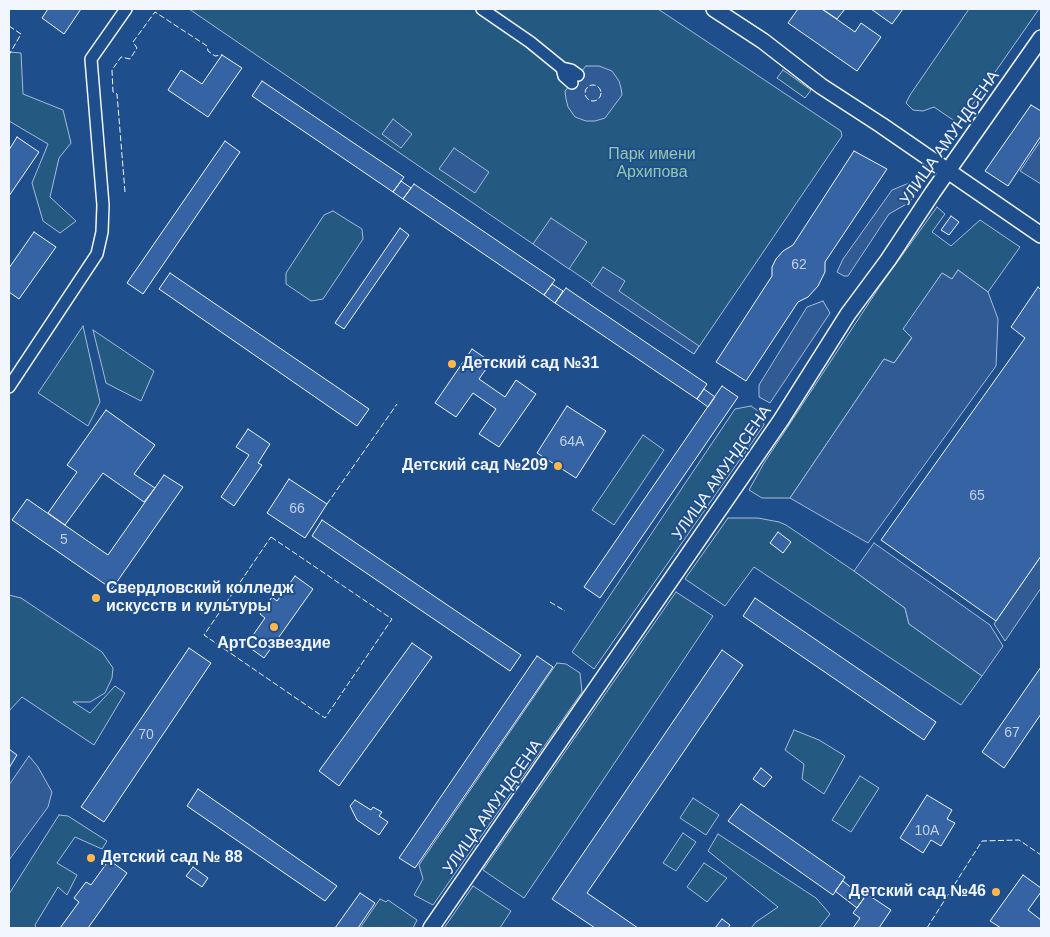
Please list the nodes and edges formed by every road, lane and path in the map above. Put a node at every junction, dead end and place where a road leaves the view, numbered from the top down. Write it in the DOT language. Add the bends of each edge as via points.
graph roads {
  1 [pos="126,9"];
  2 [pos="482,9"];
  3 [pos="714,9"];
  4 [pos="1041,38"];
  5 [pos="575,79"];
  6 [pos="948,171"];
  7 [pos="1041,235"];
  8 [pos="9,387"];
  9 [pos="431,928"];
  1 -- 8 [label="street" via="91,59 103,205 97,254"];
  2 -- 5 [label="street" via="562,68 564,76"];
  3 -- 6 [label="main road" via="763,41 820,86"];
  4 -- 6 [label="main road, УЛИЦА АМУНДСЕНА"];
  6 -- 7 [label="main road"];
  6 -- 9 [label="main road, УЛИЦА АМУНДСЕНА" via="848,314 781,420 640,627"];
}
